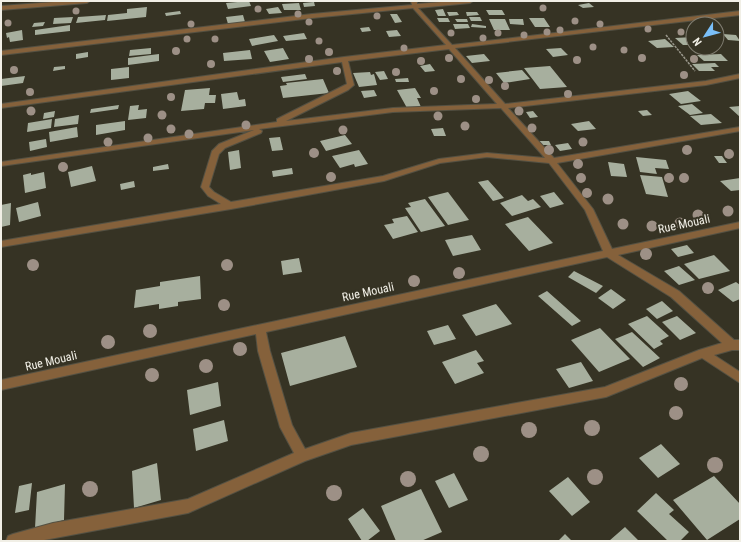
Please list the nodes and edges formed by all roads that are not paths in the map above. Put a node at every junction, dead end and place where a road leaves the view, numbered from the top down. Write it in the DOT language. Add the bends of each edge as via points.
graph roads {
  1 [pos="86,1"];
  2 [pos="470,1"];
  3 [pos="414,4"];
  4 [pos="1,8"];
  5 [pos="740,13"];
  6 [pos="449,47"];
  7 [pos="1,53"];
  8 [pos="344,59"];
  9 [pos="740,76"];
  10 [pos="1,106"];
  11 [pos="504,106"];
  12 [pos="272,125"];
  13 [pos="740,129"];
  14 [pos="552,161"];
  15 [pos="1,164"];
  16 [pos="231,206"];
  17 [pos="740,225"];
  18 [pos="1,244"];
  19 [pos="609,254"];
  20 [pos="260,328"];
  21 [pos="736,345"];
  22 [pos="703,353"];
  23 [pos="740,378"];
  24 [pos="1,385"];
  25 [pos="302,456"];
  26 [pos="13,541"];
  1 -- 4 [label="street"];
  2 -- 3 [label="street"];
  3 -- 6 [label="street"];
  3 -- 7 [label="street"];
  5 -- 6 [label="street"];
  6 -- 8 [label="street"];
  6 -- 11 [label="street"];
  8 -- 10 [label="street"];
  8 -- 12 [label="street" via="351,85"];
  9 -- 11 [label="street" via="706,83"];
  11 -- 12 [label="street" via="393,110"];
  11 -- 14 [label="street"];
  12 -- 15 [label="street"];
  12 -- 16 [label="street" via="222,146 214,153 205,187 211,194"];
  13 -- 14 [label="street"];
  14 -- 16 [label="street" via="487,154 440,161 384,178"];
  14 -- 19 [label="street" via="590,210"];
  16 -- 18 [label="street"];
  17 -- 19 [label="street, Rue Mouali"];
  19 -- 20 [label="street, Rue Mouali"];
  19 -- 21 [label="street" via="675,294"];
  20 -- 24 [label="street, Rue Mouali"];
  20 -- 25 [label="street" via="286,427"];
  21 -- 22 [label="street"];
  22 -- 23 [label="street"];
  22 -- 25 [label="street" via="606,392 351,439"];
  25 -- 26 [label="street" via="188,506 53,530"];
}
